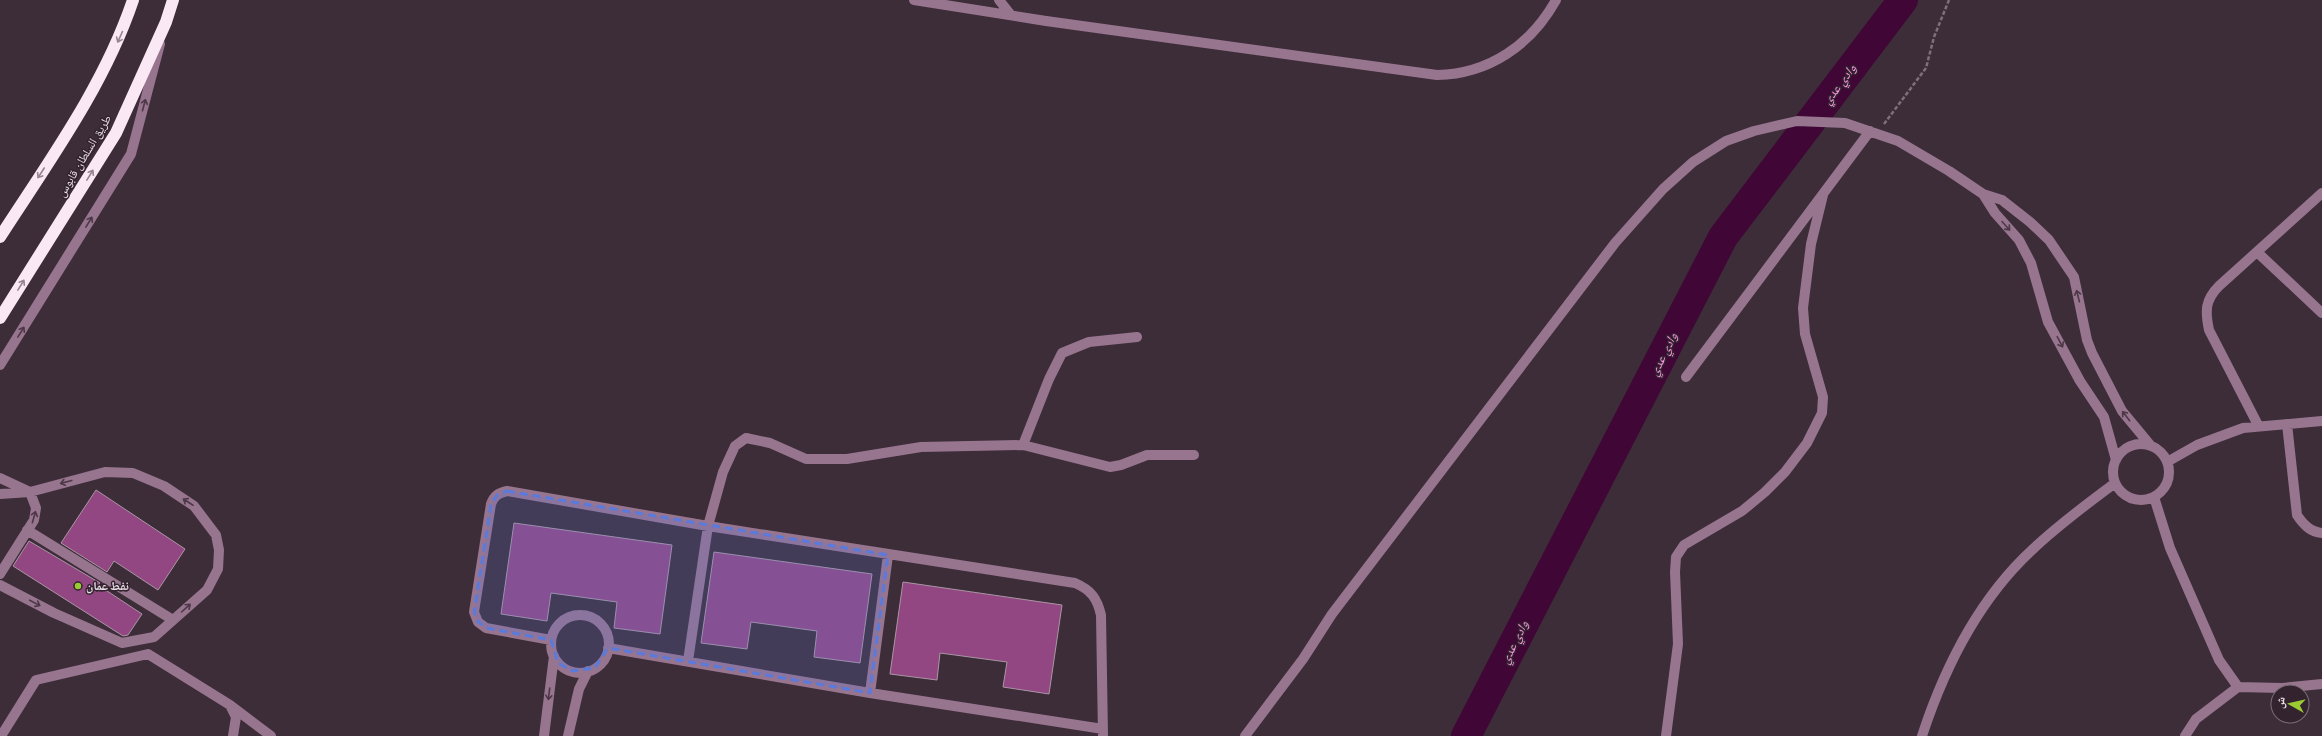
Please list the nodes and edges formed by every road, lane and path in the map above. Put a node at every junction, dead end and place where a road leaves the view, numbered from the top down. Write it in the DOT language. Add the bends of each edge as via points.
graph roads {
  1 [pos="132,0"];
  2 [pos="173,0"];
  3 [pos="914,0"];
  4 [pos="999,0"];
  5 [pos="1556,0"];
  6 [pos="1949,0"];
  7 [pos="1011,15"];
  8 [pos="166,22"];
  9 [pos="1874,132"];
  10 [pos="2322,193"];
  11 [pos="1823,194"];
  12 [pos="1983,194"];
  13 [pos="0,237"];
  14 [pos="2257,252"];
  15 [pos="2322,313"];
  16 [pos="0,318"];
  17 [pos="1137,337"];
  18 [pos="0,365"];
  19 [pos="1686,377"];
  20 [pos="2322,421"];
  21 [pos="2287,424"];
  22 [pos="2258,425"];
  23 [pos="1024,445"];
  24 [pos="2151,446"];
  25 [pos="1194,455"];
  26 [pos="2116,460"];
  27 [pos="2167,462"];
  28 [pos="0,478"];
  29 [pos="2115,483"];
  30 [pos="30,492"];
  31 [pos="0,494"];
  32 [pos="2154,497"];
  33 [pos="708,526"];
  34 [pos="27,530"];
  35 [pos="2322,533"];
  36 [pos="888,555"];
  37 [pos="0,574"];
  38 [pos="0,584"];
  39 [pos="173,620"];
  40 [pos="551,640"];
  41 [pos="608,648"];
  42 [pos="554,656"];
  43 [pos="688,661"];
  44 [pos="588,671"];
  45 [pos="2322,684"];
  46 [pos="2238,687"];
  47 [pos="870,693"];
  48 [pos="230,705"];
  49 [pos="1103,733"];
  50 [pos="1,736"];
  51 [pos="233,736"];
  52 [pos="271,736"];
  53 [pos="544,736"];
  54 [pos="568,736"];
  55 [pos="1246,736"];
  56 [pos="1666,736"];
  57 [pos="1922,736"];
  58 [pos="2185,736"];
  1 -- 13 [label="highway, one-way" via="120,36 78,116"];
  2 -- 8 [label="highway, طريق السلطان قابوس"];
  3 -- 7 [label="street"];
  4 -- 7 [label="street"];
  5 -- 7 [label="street" via="1524,42 1509,54 1492,64 1455,75 1406,72"];
  6 -- 9 [label="path" via="1934,37 1926,68"];
  16 -- 8 [label="highway, طريق السلطان قابوس, one-way" via="116,134"];
  18 -- 8 [label="street, one-way" via="131,154"];
  9 -- 11 [label="street"];
  9 -- 12 [label="street" via="1898,141 1949,170"];
  9 -- 55 [label="street" via="1844,123 1796,121 1754,131 1726,142 1693,162 1663,189 1615,243 1414,505 1332,614 1303,659"];
  10 -- 14 [label="street"];
  11 -- 19 [label="street"];
  11 -- 56 [label="street" via="1812,244 1803,308 1805,334 1823,397 1822,413 1807,443 1785,472 1765,492 1742,511 1684,545 1676,558 1678,644"];
  24 -- 12 [label="street, one-way" via="2122,411 2092,353 2074,277 2048,240 2030,222 2002,200"];
  12 -- 26 [label="street, one-way" via="1995,213 2019,240 2031,263 2048,322 2080,381 2104,417"];
  14 -- 15 [label="street"];
  14 -- 22 [label="street" via="2211,294 2206,304 2206,315 2209,330"];
  17 -- 23 [label="street" via="1089,342 1062,353 1049,379"];
  20 -- 21 [label="street"];
  21 -- 22 [label="street"];
  21 -- 35 [label="street" via="2297,515 2303,524 2317,533"];
  22 -- 27 [label="street" via="2196,445"];
  23 -- 25 [label="street" via="1110,467 1147,455"];
  23 -- 33 [label="street" via="921,447 847,459 806,459 770,443 746,438 735,446 723,472"];
  24 -- 26 [label="street" via="2130,446 2120,453"];
  24 -- 27 [label="street" via="2159,450"];
  26 -- 29 [label="street" via="2113,468"];
  27 -- 32 [label="street" via="2168,480 2160,493"];
  28 -- 30 [label="street"];
  29 -- 32 [label="street" via="2132,499 2147,500"];
  29 -- 57 [label="street" via="2068,518 2031,551 1997,590 1971,628 1941,682"];
  30 -- 31 [label="street"];
  34 -- 30 [label="street, one-way" via="34,520 36,508"];
  39 -- 30 [label="street, one-way" via="207,590 218,569 219,550 216,535 194,506 164,486 133,473 105,472"];
  32 -- 46 [label="street" via="2170,548 2219,660"];
  33 -- 36 [label="street"];
  33 -- 40 [label="street" via="507,491 497,495 491,504 475,617 486,628"];
  33 -- 43 [label="street"];
  34 -- 37 [label="street"];
  34 -- 39 [label="street"];
  36 -- 47 [label="street"];
  36 -- 49 [label="street" via="1075,583 1092,593 1098,601 1101,615"];
  38 -- 39 [label="street, one-way" via="54,613 122,643 154,637"];
  40 -- 41 [label="street" via="558,625 572,616 580,615 595,619 602,625 608,640"];
  40 -- 42 [label="street"];
  41 -- 43 [label="street"];
  41 -- 44 [label="street" via="602,662"];
  42 -- 44 [label="street" via="564,668"];
  42 -- 53 [label="street, one-way"];
  43 -- 47 [label="street"];
  44 -- 54 [label="street" via="579,689"];
  45 -- 46 [label="street" via="2282,688"];
  46 -- 58 [label="street" via="2196,719"];
  47 -- 49 [label="street"];
  48 -- 50 [label="street" via="148,654 36,680"];
  48 -- 51 [label="street" via="236,717"];
  48 -- 52 [label="street"];
}
